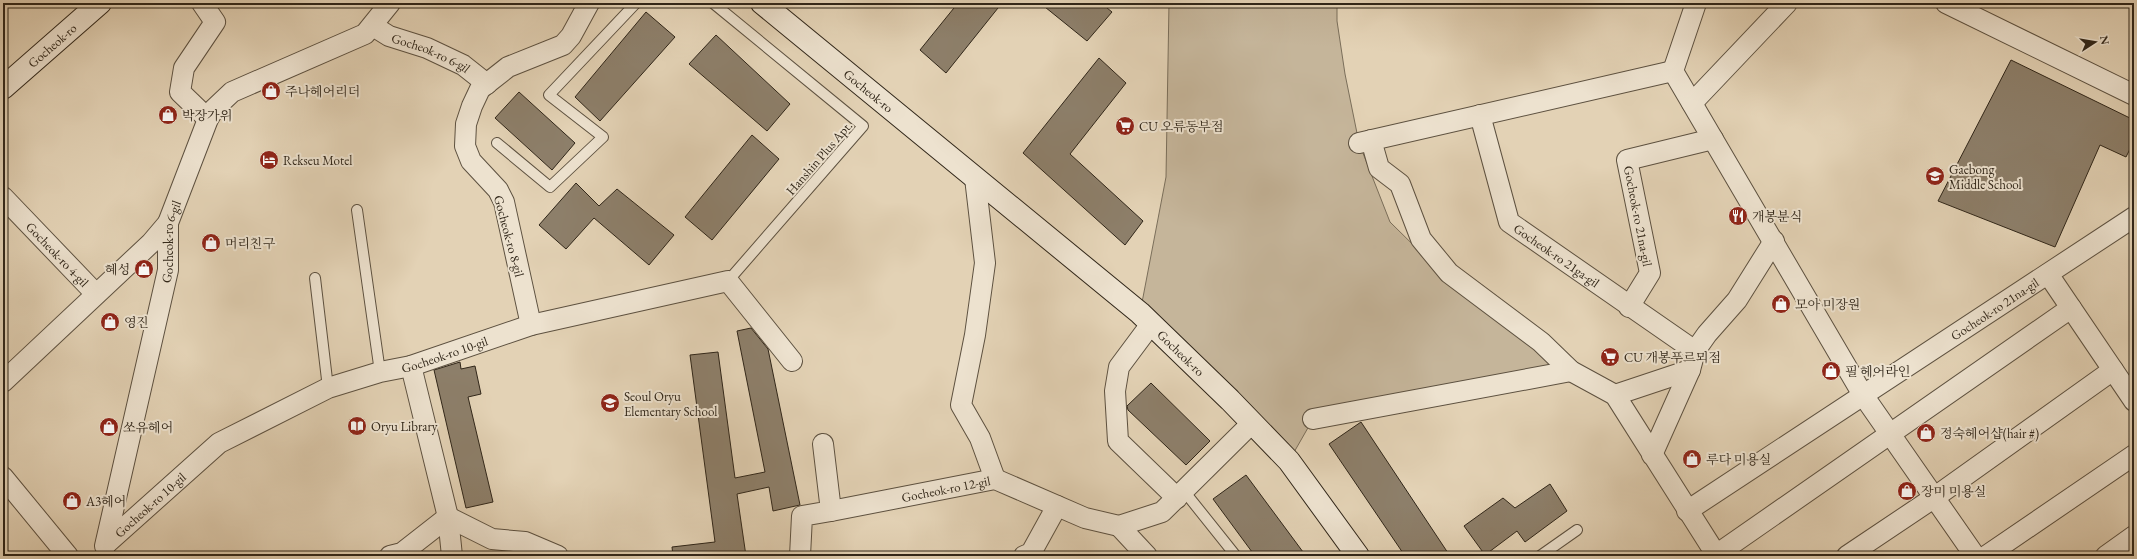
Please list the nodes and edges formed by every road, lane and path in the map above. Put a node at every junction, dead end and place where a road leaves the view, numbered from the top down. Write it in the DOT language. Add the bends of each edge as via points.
graph roads {
  1 [pos="100,3"];
  2 [pos="202,3"];
  3 [pos="390,3"];
  4 [pos="589,3"];
  5 [pos="636,3"];
  6 [pos="712,3"];
  7 [pos="762,3"];
  8 [pos="1696,3"];
  9 [pos="1787,3"];
  10 [pos="1946,3"];
  11 [pos="373,26"];
  12 [pos="1674,71"];
  13 [pos="487,84"];
  14 [pos="3,88"];
  15 [pos="2134,95"];
  16 [pos="1692,103"];
  17 [pos="1480,115"];
  18 [pos="208,119"];
  19 [pos="1713,139"];
  20 [pos="497,143"];
  21 [pos="976,178"];
  22 [pos="3,197"];
  23 [pos="357,210"];
  24 [pos="168,223"];
  25 [pos="2131,225"];
  26 [pos="1774,241"];
  27 [pos="2048,274"];
  28 [pos="315,278"];
  29 [pos="728,281"];
  30 [pos="96,294"];
  31 [pos="1629,307"];
  32 [pos="2071,308"];
  33 [pos="1151,324"];
  34 [pos="531,325"];
  35 [pos="792,361"];
  36 [pos="1693,361"];
  37 [pos="411,366"];
  38 [pos="2113,370"];
  39 [pos="1571,371"];
  40 [pos="380,372"];
  41 [pos="3,382"];
  42 [pos="328,388"];
  43 [pos="1615,395"];
  44 [pos="1864,395"];
  45 [pos="2134,401"];
  46 [pos="1313,419"];
  47 [pos="1252,423"];
  48 [pos="1888,433"];
  49 [pos="823,444"];
  50 [pos="1652,455"];
  51 [pos="2134,455"];
  52 [pos="3,477"];
  53 [pos="995,479"];
  54 [pos="1181,494"];
  55 [pos="1935,497"];
  56 [pos="1057,506"];
  57 [pos="1687,511"];
  58 [pos="831,512"];
  59 [pos="448,517"];
  60 [pos="1119,526"];
  61 [pos="1577,530"];
  62 [pos="2134,536"];
  63 [pos="104,550"];
  64 [pos="1717,555"];
  65 [pos="68,556"];
  66 [pos="390,556"];
  67 [pos="452,556"];
  68 [pos="558,556"];
  69 [pos="800,556"];
  70 [pos="1024,556"];
  71 [pos="1147,556"];
  72 [pos="1236,556"];
  73 [pos="1358,556"];
  74 [pos="1540,556"];
  75 [pos="1847,556"];
  76 [pos="1975,556"];
  77 [pos="1986,556"];
  78 [pos="2106,556"];
  1 -- 14 [label="main road, Gocheok-ro"];
  2 -- 18 [label="street" via="215,22 184,68 180,92"];
  3 -- 11 [label="street, Gocheok-ro 6-gil"];
  4 -- 13 [label="street, Gocheok-ro 8-gil" via="571,36 563,45 508,67"];
  5 -- 20 [label="lane" via="549,95 603,137 550,187"];
  6 -- 29 [label="lane, Hanshin Plus Apt." via="863,126"];
  7 -- 21 [label="main road, Gocheok-ro"];
  8 -- 12 [label="street"];
  9 -- 16 [label="street"];
  10 -- 15 [label="street"];
  11 -- 13 [label="street, Gocheok-ro 6-gil" via="389,36 427,48 463,65"];
  11 -- 18 [label="street, Gocheok-ro 6-gil" via="365,34 232,92 214,109"];
  12 -- 16 [label="street"];
  12 -- 17 [label="street"];
  13 -- 34 [label="street, Gocheok-ro 8-gil" via="480,89 472,106 466,124 465,146 471,160 498,190 504,202"];
  16 -- 19 [label="street"];
  17 -- 31 [label="street, Gocheok-ro 21ga-gil" via="1509,222"];
  17 -- 39 [label="street" via="1365,142 1379,168 1400,184 1421,240 1449,273 1540,342"];
  18 -- 24 [label="street, Gocheok-ro 6-gil"];
  19 -- 26 [label="street"];
  19 -- 31 [label="street, Gocheok-ro 21na-gil" via="1627,160 1650,273"];
  21 -- 33 [label="main road, Gocheok-ro"];
  21 -- 53 [label="street" via="985,263 975,335 961,405 980,438"];
  22 -- 30 [label="street, Gocheok-ro 4-gil"];
  23 -- 40 [label="lane"];
  24 -- 30 [label="street, Gocheok-ro 4-gil" via="151,243"];
  24 -- 63 [label="street, Gocheok-ro 6-gil" via="168,270"];
  25 -- 27 [label="street, Gocheok-ro 21na-gil"];
  26 -- 36 [label="street" via="1737,300 1707,334"];
  26 -- 44 [label="street"];
  27 -- 32 [label="street"];
  27 -- 44 [label="street, Gocheok-ro 21na-gil"];
  28 -- 42 [label="lane"];
  29 -- 34 [label="street, Gocheok-ro 10-gil"];
  29 -- 35 [label="street"];
  30 -- 41 [label="street, Gocheok-ro 4-gil"];
  31 -- 36 [label="street, Gocheok-ro 21ga-gil"];
  32 -- 38 [label="street"];
  32 -- 48 [label="street"];
  33 -- 47 [label="main road, Gocheok-ro"];
  33 -- 54 [label="street" via="1119,367 1115,390 1118,441"];
  34 -- 37 [label="street, Gocheok-ro 10-gil"];
  36 -- 43 [label="street"];
  36 -- 50 [label="street"];
  37 -- 40 [label="street, Gocheok-ro 10-gil"];
  37 -- 59 [label="street"];
  38 -- 45 [label="street"];
  38 -- 55 [label="street"];
  39 -- 43 [label="street"];
  39 -- 46 [label="street"];
  40 -- 42 [label="street, Gocheok-ro 10-gil"];
  42 -- 63 [label="street, Gocheok-ro 10-gil" via="219,443"];
  43 -- 50 [label="street"];
  44 -- 48 [label="street"];
  44 -- 57 [label="street"];
  47 -- 54 [label="street"];
  47 -- 73 [label="main road, Gocheok-ro" via="1289,461"];
  48 -- 55 [label="street"];
  48 -- 64 [label="street"];
  49 -- 58 [label="street"];
  50 -- 57 [label="street"];
  51 -- 77 [label="street"];
  52 -- 65 [label="street"];
  53 -- 56 [label="street, Gocheok-ro 12-gil"];
  53 -- 58 [label="street, Gocheok-ro 12-gil"];
  54 -- 60 [label="street" via="1162,512"];
  54 -- 72 [label="lane"];
  55 -- 75 [label="street"];
  55 -- 76 [label="street"];
  56 -- 60 [label="street, Gocheok-ro 12-gil" via="1085,518"];
  56 -- 70 [label="street" via="1032,553"];
  57 -- 64 [label="street"];
  58 -- 69 [label="street, Gocheok-ro 12-gil" via="802,516"];
  59 -- 66 [label="street" via="402,552"];
  59 -- 67 [label="street"];
  59 -- 68 [label="street" via="492,539 525,542"];
  60 -- 71 [label="street"];
  61 -- 74 [label="lane"];
  62 -- 78 [label="street"];
}
